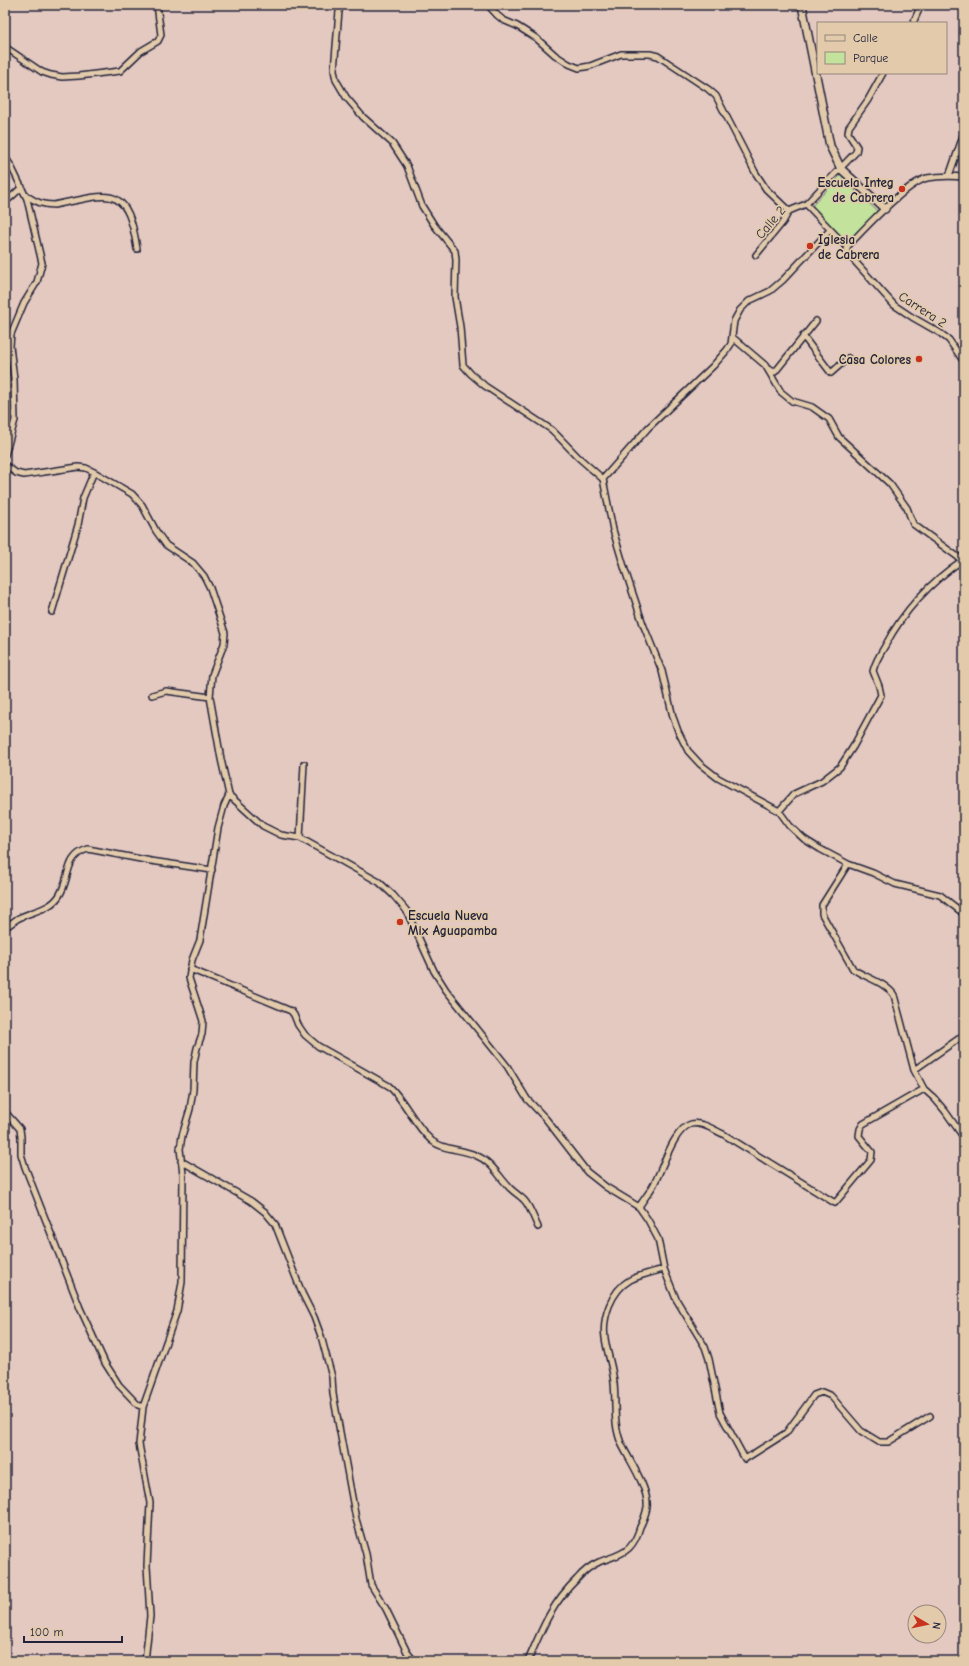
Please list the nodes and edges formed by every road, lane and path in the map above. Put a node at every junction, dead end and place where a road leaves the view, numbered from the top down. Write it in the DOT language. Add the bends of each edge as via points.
graph roads {
  1 [pos="157,5"];
  2 [pos="342,5"];
  3 [pos="488,5"];
  4 [pos="802,5"];
  5 [pos="921,5"];
  6 [pos="913,22"];
  7 [pos="5,47"];
  8 [pos="882,74"];
  9 [pos="964,133"];
  10 [pos="5,157"];
  11 [pos="841,169"];
  12 [pos="949,176"];
  13 [pos="964,177"];
  14 [pos="22,187"];
  15 [pos="26,196"];
  16 [pos="5,200"];
  17 [pos="806,204"];
  18 [pos="885,209"];
  19 [pos="789,212"];
  20 [pos="830,230"];
  21 [pos="848,247"];
  22 [pos="137,249"];
  23 [pos="756,255"];
  24 [pos="816,321"];
  25 [pos="803,336"];
  26 [pos="732,337"];
  27 [pos="848,358"];
  28 [pos="964,362"];
  29 [pos="768,369"];
  30 [pos="5,455"];
  31 [pos="5,465"];
  32 [pos="94,472"];
  33 [pos="603,479"];
  34 [pos="963,559"];
  35 [pos="52,612"];
  36 [pos="152,696"];
  37 [pos="210,696"];
  38 [pos="304,764"];
  39 [pos="229,795"];
  40 [pos="779,811"];
  41 [pos="300,838"];
  42 [pos="848,864"];
  43 [pos="212,870"];
  44 [pos="964,914"];
  45 [pos="5,928"];
  46 [pos="190,969"];
  47 [pos="964,1035"];
  48 [pos="914,1070"];
  49 [pos="924,1089"];
  50 [pos="5,1112"];
  51 [pos="964,1138"];
  52 [pos="182,1161"];
  53 [pos="639,1207"];
  54 [pos="538,1227"];
  55 [pos="664,1269"];
  56 [pos="143,1407"];
  57 [pos="930,1416"];
  58 [pos="145,1661"];
  59 [pos="414,1661"];
  60 [pos="528,1661"];
  1 -- 7 [label="street" via="161,36 120,71 62,77 51,75 42,72"];
  2 -- 33 [label="street" via="339,11 335,55 336,80 363,116 392,143 407,166 422,206 455,251 455,297 463,365 485,386 552,430"];
  3 -- 19 [label="street" via="497,15 517,26 568,64 579,68 620,54 650,54 658,56 708,88 716,96 766,189"];
  4 -- 11 [label="street" via="825,128"];
  5 -- 6 [label="street"];
  8 -- 11 [label="street, Calle 2" via="849,127 848,133 857,147 856,152"];
  9 -- 12 [label="street"];
  10 -- 14 [label="street"];
  11 -- 17 [label="street, Calle 2"];
  11 -- 18 [label="street"];
  12 -- 13 [label="street"];
  12 -- 18 [label="street" via="917,183"];
  14 -- 15 [label="street"];
  14 -- 16 [label="street"];
  15 -- 22 [label="street" via="46,205 101,195 113,197 127,208 134,228"];
  15 -- 30 [label="street" via="42,264 37,282 24,303 11,334 15,420"];
  17 -- 19 [label="street, Calle 2"];
  17 -- 20 [label="street, Carrera 2"];
  18 -- 21 [label="street"];
  19 -- 23 [label="street, Calle 2"];
  20 -- 21 [label="street, Carrera 2"];
  20 -- 26 [label="street" via="783,280 770,291 749,301 740,310 734,321"];
  21 -- 28 [label="street, Carrera 2" via="847,252 850,256 887,299 945,336"];
  24 -- 25 [label="street"];
  25 -- 27 [label="street" via="831,373"];
  25 -- 29 [label="street" via="775,372"];
  26 -- 29 [label="street"];
  26 -- 33 [label="street" via="731,344 713,366 648,428"];
  29 -- 34 [label="street" via="781,392 792,401 812,407 829,419 839,437 890,484 907,508 913,524"];
  31 -- 32 [label="street" via="24,476 78,467"];
  32 -- 35 [label="street" via="83,498 78,525"];
  32 -- 37 [label="street" via="132,494 142,505 166,545 193,564 204,576 225,633 224,644 212,675"];
  33 -- 40 [label="street" via="613,530 625,570 662,671 675,724 688,751 718,778"];
  34 -- 40 [label="street" via="912,604 894,628 873,671 881,695 840,767 822,781 794,794"];
  36 -- 37 [label="street" via="166,691"];
  37 -- 39 [label="street"];
  38 -- 41 [label="street"];
  39 -- 41 [label="street" via="263,826 281,835"];
  39 -- 43 [label="street" via="218,828"];
  40 -- 42 [label="street" via="804,839"];
  41 -- 53 [label="street" via="379,882 393,895 406,910 434,971 446,990 507,1066 527,1099 587,1172"];
  42 -- 44 [label="street" via="873,872 895,884 940,895"];
  42 -- 48 [label="street" via="822,905 822,914 853,969 885,986 894,995"];
  43 -- 45 [label="street" via="88,848 75,855 55,902 17,919"];
  43 -- 46 [label="street" via="200,940"];
  46 -- 52 [label="street" via="189,978 203,1021 194,1062 191,1103 180,1149"];
  46 -- 54 [label="street" via="291,1011 305,1035 318,1046 389,1086 433,1142 442,1147 477,1155 488,1162 508,1186 525,1200"];
  47 -- 48 [label="street"];
  48 -- 49 [label="street"];
  49 -- 51 [label="street" via="945,1111"];
  49 -- 53 [label="street" via="863,1124 859,1136 872,1152 871,1160 835,1202 723,1134 706,1126 692,1124 683,1129 674,1141 653,1186"];
  50 -- 56 [label="street" via="20,1129 21,1154 25,1167 80,1308 105,1363 119,1385"];
  52 -- 56 [label="street" via="182,1282 176,1311"];
  52 -- 59 [label="street" via="252,1201 275,1224 314,1317 330,1370 356,1519 372,1585"];
  53 -- 55 [label="street" via="658,1239"];
  55 -- 57 [label="street" via="676,1299 705,1347 720,1413 745,1459 786,1433 814,1395 822,1392 831,1396 861,1431 879,1442 888,1442"];
  55 -- 60 [label="street" via="630,1280 621,1287 608,1309 604,1325 614,1382 617,1428 646,1497 647,1506 643,1520 629,1548 587,1569 553,1607 538,1634"];
  56 -- 58 [label="street" via="139,1444 150,1503 147,1560 150,1616"];
}
